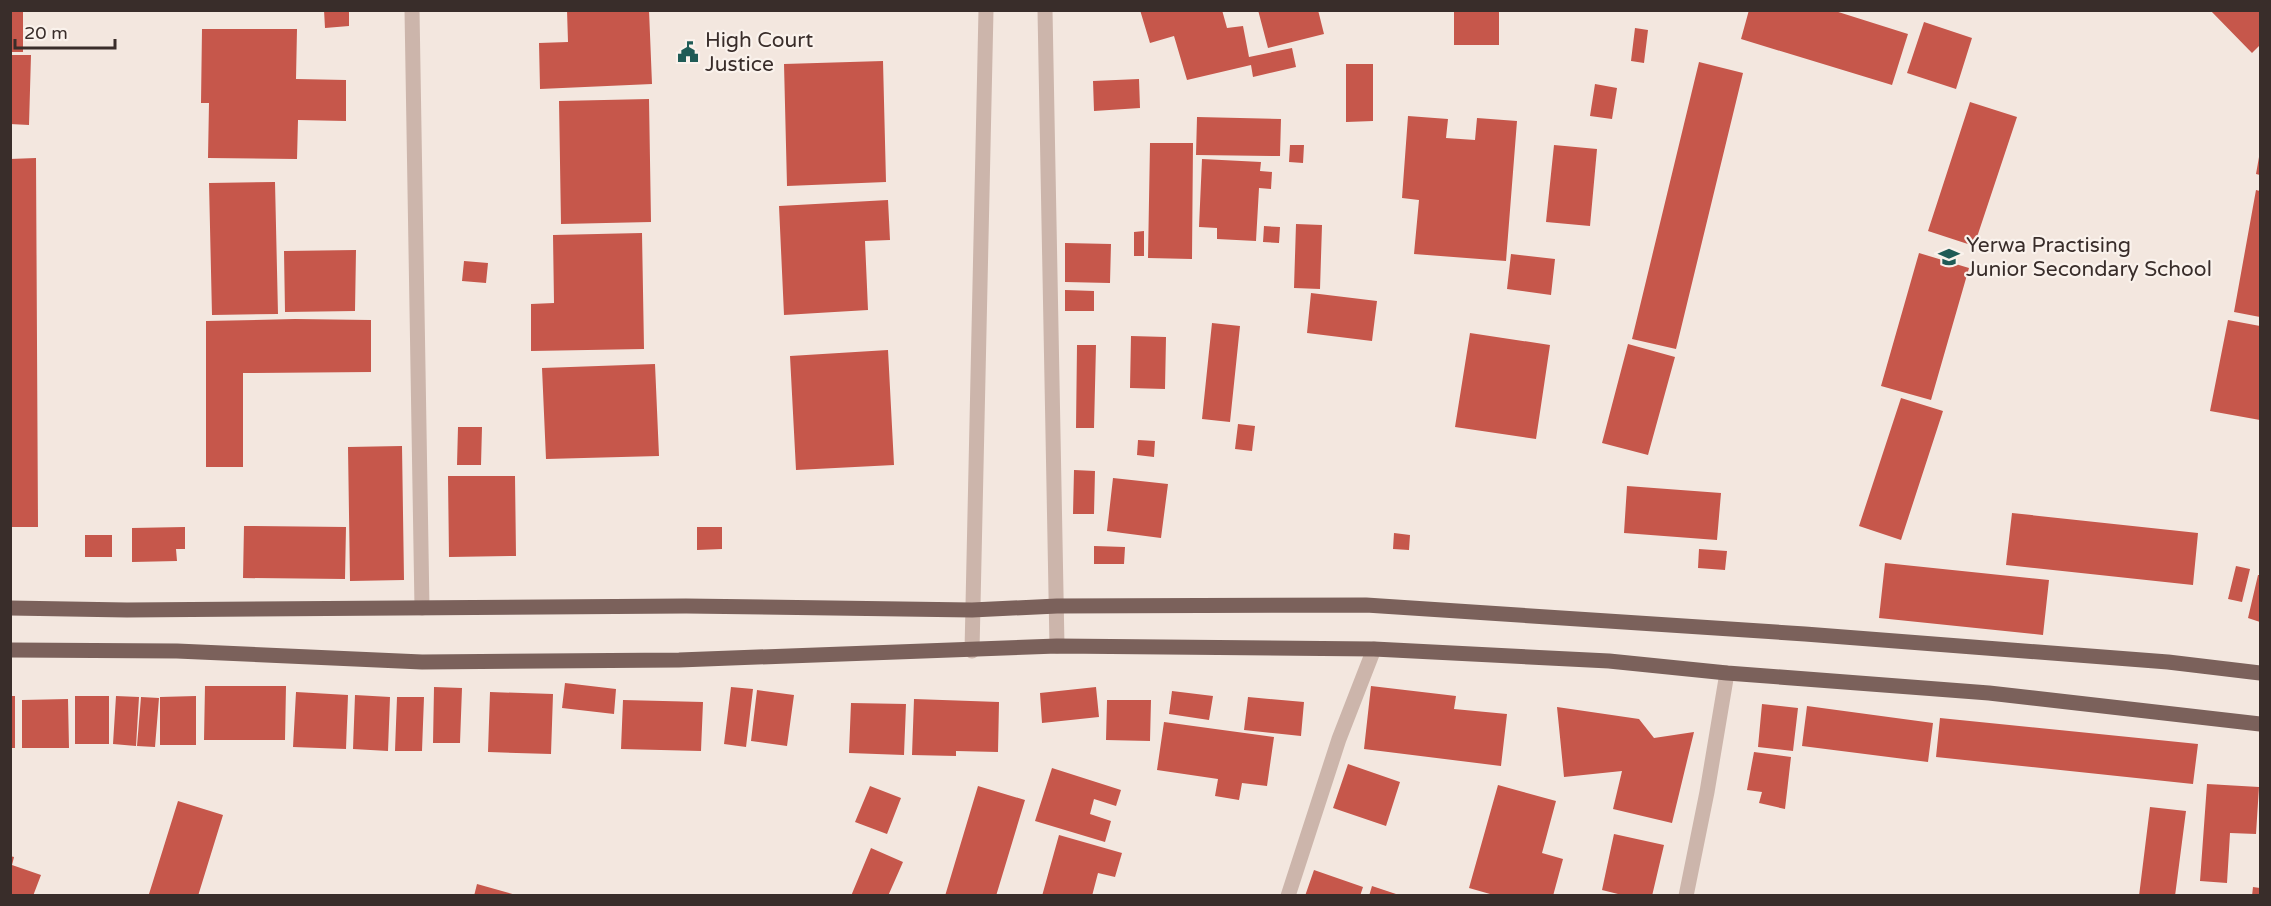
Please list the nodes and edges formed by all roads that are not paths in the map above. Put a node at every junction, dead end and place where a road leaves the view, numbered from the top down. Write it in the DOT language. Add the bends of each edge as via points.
graph roads {
  1 [pos="412,10"];
  2 [pos="986,10"];
  3 [pos="1045,10"];
  4 [pos="1057,606"];
  5 [pos="10,608"];
  6 [pos="422,608"];
  7 [pos="972,610"];
  8 [pos="1057,646"];
  9 [pos="1374,649"];
  10 [pos="10,650"];
  11 [pos="972,651"];
  12 [pos="1727,673"];
  13 [pos="2260,673"];
  14 [pos="2260,724"];
  15 [pos="1288,896"];
  16 [pos="1686,896"];
  1 -- 6 [label="street"];
  2 -- 7 [label="street"];
  3 -- 4 [label="street"];
  4 -- 7 [label="main road"];
  4 -- 8 [label="street"];
  4 -- 13 [label="main road" via="1366,605 1828,636 2168,662"];
  5 -- 6 [label="main road"];
  6 -- 7 [label="main road"];
  7 -- 11 [label="street"];
  8 -- 9 [label="main road"];
  8 -- 11 [label="main road"];
  9 -- 12 [label="main road" via="1609,661"];
  9 -- 15 [label="street" via="1339,739"];
  10 -- 11 [label="main road" via="177,651 423,662 679,660"];
  12 -- 14 [label="main road" via="1989,693"];
  12 -- 16 [label="street"];
}
